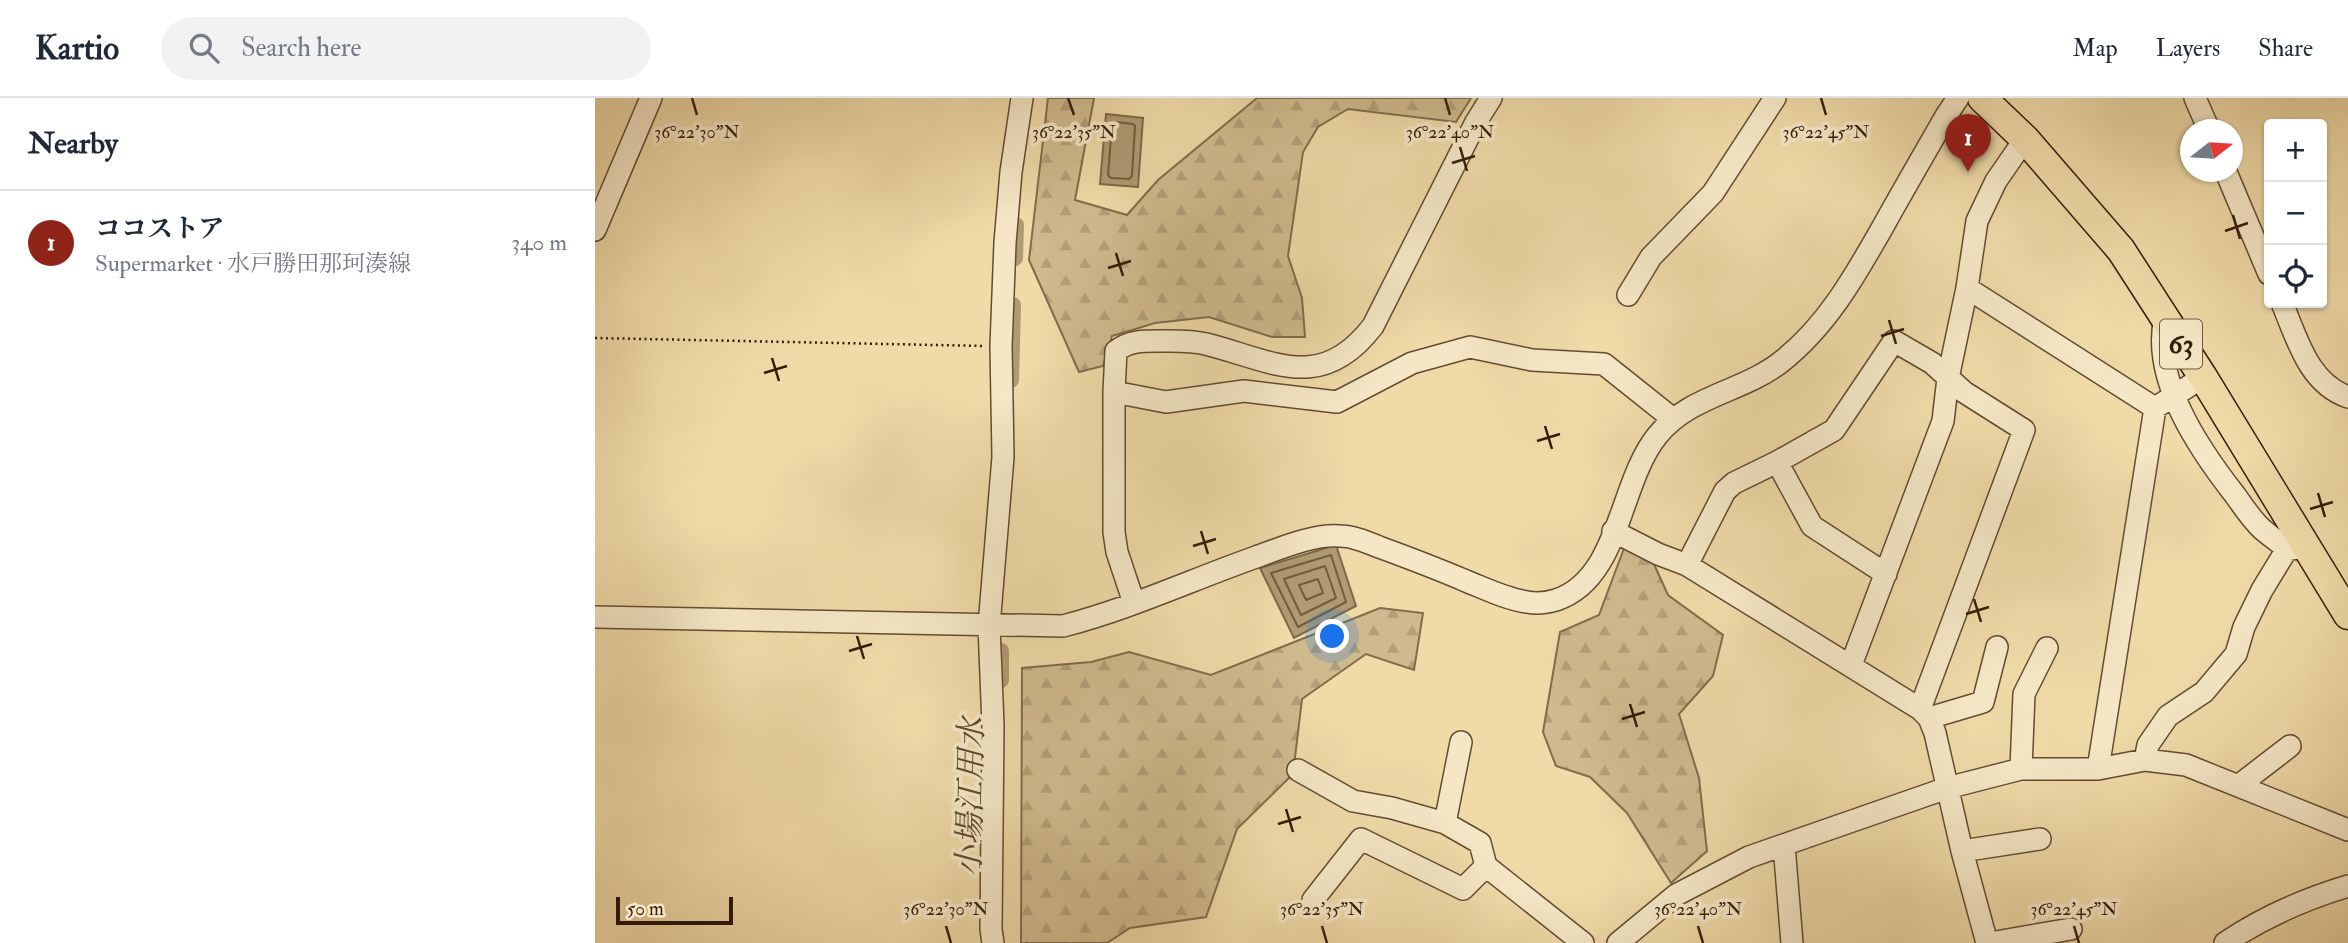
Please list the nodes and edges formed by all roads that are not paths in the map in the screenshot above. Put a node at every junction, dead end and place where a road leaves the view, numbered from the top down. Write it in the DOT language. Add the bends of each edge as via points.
graph roads {
  1 [pos="651,98"];
  2 [pos="1022,98"];
  3 [pos="1491,98"];
  4 [pos="1775,98"];
  5 [pos="1958,98"];
  6 [pos="1982,98"];
  7 [pos="2196,99"];
  8 [pos="2204,119"];
  9 [pos="2025,139"];
  10 [pos="2230,182"];
  11 [pos="595,230"];
  12 [pos="2264,262"];
  13 [pos="1967,288"];
  14 [pos="1627,295"];
  15 [pos="2283,308"];
  16 [pos="2165,318"];
  17 [pos="2203,377"];
  18 [pos="1948,378"];
  19 [pos="1114,392"];
  20 [pos="2174,396"];
  21 [pos="2348,397"];
  22 [pos="2155,408"];
  23 [pos="1673,419"];
  24 [pos="1777,462"];
  25 [pos="1613,531"];
  26 [pos="2297,548"];
  27 [pos="1687,565"];
  28 [pos="1886,574"];
  29 [pos="1134,603"];
  30 [pos="2348,615"];
  31 [pos="595,617"];
  32 [pos="989,626"];
  33 [pos="1997,647"];
  34 [pos="2047,648"];
  35 [pos="1851,665"];
  36 [pos="1924,713"];
  37 [pos="1461,743"];
  38 [pos="2290,746"];
  39 [pos="2145,760"];
  40 [pos="2021,769"];
  41 [pos="2098,769"];
  42 [pos="1299,770"];
  43 [pos="2238,786"];
  44 [pos="1947,788"];
  45 [pos="1445,823"];
  46 [pos="2348,830"];
  47 [pos="2040,839"];
  48 [pos="1784,845"];
  49 [pos="1962,851"];
  50 [pos="1486,866"];
  51 [pos="2348,886"];
  52 [pos="1313,900"];
  53 [pos="2071,929"];
  54 [pos="2250,936"];
  55 [pos="993,943"];
  56 [pos="1583,943"];
  57 [pos="1618,943"];
  58 [pos="1791,943"];
  59 [pos="1988,943"];
  60 [pos="2225,943"];
  1 -- 11 [label="street"];
  2 -- 32 [label="street" via="1005,243 1003,457"];
  3 -- 19 [label="street" via="1386,302 1360,342 1335,359 1305,368 1281,366 1203,343 1125,344 1116,351"];
  4 -- 14 [label="street" via="1713,193 1651,257"];
  5 -- 23 [label="street" via="1851,283 1812,335 1760,375 1696,403"];
  6 -- 9 [label="main road, 63"];
  7 -- 8 [label="street"];
  9 -- 13 [label="street" via="1996,181 1977,221"];
  9 -- 16 [label="main road, 63" via="2121,250"];
  10 -- 12 [label="street"];
  13 -- 18 [label="street"];
  13 -- 22 [label="street"];
  15 -- 21 [label="street" via="2313,373"];
  16 -- 17 [label="main road, 63"];
  16 -- 20 [label="street" via="2162,358"];
  17 -- 20 [label="street"];
  17 -- 26 [label="main road, 63"];
  18 -- 24 [label="street" via="1894,341 1834,430"];
  18 -- 28 [label="street" via="1943,421"];
  18 -- 36 [label="street" via="2024,430"];
  19 -- 23 [label="street" via="1166,402 1244,391 1337,401 1412,363 1470,347 1532,360 1604,364"];
  19 -- 29 [label="street" via="1114,532"];
  20 -- 22 [label="street"];
  20 -- 26 [label="street" via="2218,474 2260,527"];
  22 -- 41 [label="street"];
  23 -- 25 [label="street" via="1646,452"];
  24 -- 27 [label="street" via="1725,491"];
  24 -- 28 [label="street" via="1812,526"];
  25 -- 27 [label="street"];
  25 -- 29 [label="street" via="1588,580 1573,593 1540,604 1504,596 1341,536 1273,551"];
  26 -- 30 [label="main road, 63"];
  26 -- 39 [label="street" via="2262,590 2236,654 2204,692 2168,716 2148,745"];
  27 -- 35 [label="street"];
  28 -- 35 [label="street"];
  29 -- 32 [label="street" via="1063,626"];
  31 -- 32 [label="street"];
  32 -- 55 [label="street"];
  33 -- 36 [label="street" via="1983,702"];
  34 -- 40 [label="street" via="2024,694"];
  35 -- 36 [label="street"];
  36 -- 44 [label="street" via="1935,733"];
  37 -- 45 [label="street"];
  38 -- 43 [label="street"];
  39 -- 41 [label="street"];
  39 -- 43 [label="street" via="2186,765"];
  40 -- 41 [label="street"];
  40 -- 44 [label="street"];
  42 -- 45 [label="street" via="1353,801"];
  43 -- 46 [label="street"];
  44 -- 48 [label="street"];
  44 -- 49 [label="street"];
  45 -- 50 [label="street" via="1480,843"];
  47 -- 49 [label="street"];
  48 -- 57 [label="street" via="1749,857 1676,895"];
  48 -- 58 [label="street"];
  49 -- 59 [label="street"];
  50 -- 52 [label="street" via="1463,889 1361,839"];
  50 -- 56 [label="street"];
  51 -- 54 [label="street" via="2313,898"];
  53 -- 59 [label="street"];
  54 -- 60 [label="street"];
}
